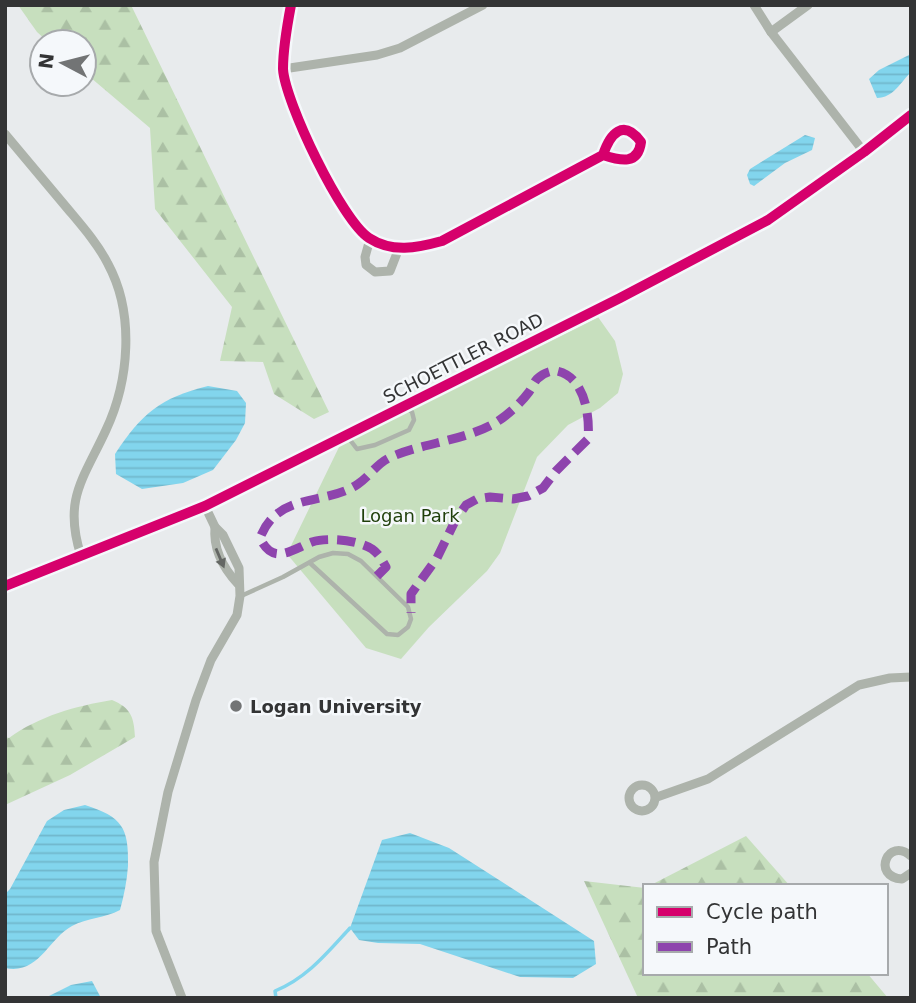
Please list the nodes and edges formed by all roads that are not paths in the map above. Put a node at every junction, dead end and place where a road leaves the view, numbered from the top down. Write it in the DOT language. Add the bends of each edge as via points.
graph roads {
  1 [pos="291,5"];
  2 [pos="483,5"];
  3 [pos="754,5"];
  4 [pos="808,5"];
  5 [pos="771,32"];
  6 [pos="284,69"];
  7 [pos="911,115"];
  8 [pos="5,134"];
  9 [pos="864,152"];
  10 [pos="603,155"];
  11 [pos="370,239"];
  12 [pos="399,248"];
  13 [pos="405,407"];
  14 [pos="347,436"];
  15 [pos="205,506"];
  16 [pos="81,556"];
  17 [pos="310,563"];
  18 [pos="5,586"];
  19 [pos="240,596"];
  20 [pos="911,677"];
  21 [pos="657,797"];
  22 [pos="911,856"];
  23 [pos="909,878"];
  24 [pos="182,998"];
  1 -- 6 [label="street"];
  2 -- 6 [label="street" via="400,48"];
  3 -- 5 [label="street"];
  4 -- 5 [label="street"];
  5 -- 9 [label="street"];
  6 -- 11 [label="street" via="288,94 322,169 355,226"];
  7 -- 9 [label="street, SCHOETTLER ROAD"];
  8 -- 16 [label="street" via="92,238 109,265 123,311 126,362 119,398 74,503 74,533"];
  9 -- 13 [label="street, SCHOETTLER ROAD" via="768,220"];
  10 -- 12 [label="street" via="442,242"];
  11 -- 12 [label="street"];
  11 -- 12 [label="street" via="366,265 375,272 390,271"];
  13 -- 14 [label="street, SCHOETTLER ROAD"];
  13 -- 14 [label="lane" via="414,420 409,430 358,449"];
  14 -- 15 [label="street, SCHOETTLER ROAD"];
  15 -- 16 [label="street, SCHOETTLER ROAD"];
  15 -- 19 [label="street" via="215,527 213,541"];
  16 -- 18 [label="street, SCHOETTLER ROAD"];
  17 -- 17 [label="lane" via="387,634 398,635 408,627 408,607 355,556 333,553"];
  17 -- 19 [label="lane"];
  19 -- 24 [label="street" via="237,615 211,660 196,700 153,862 156,931"];
  20 -- 21 [label="street" via="859,685 708,779"];
  22 -- 23 [label="street" via="897,850 885,862 889,875"];
}
